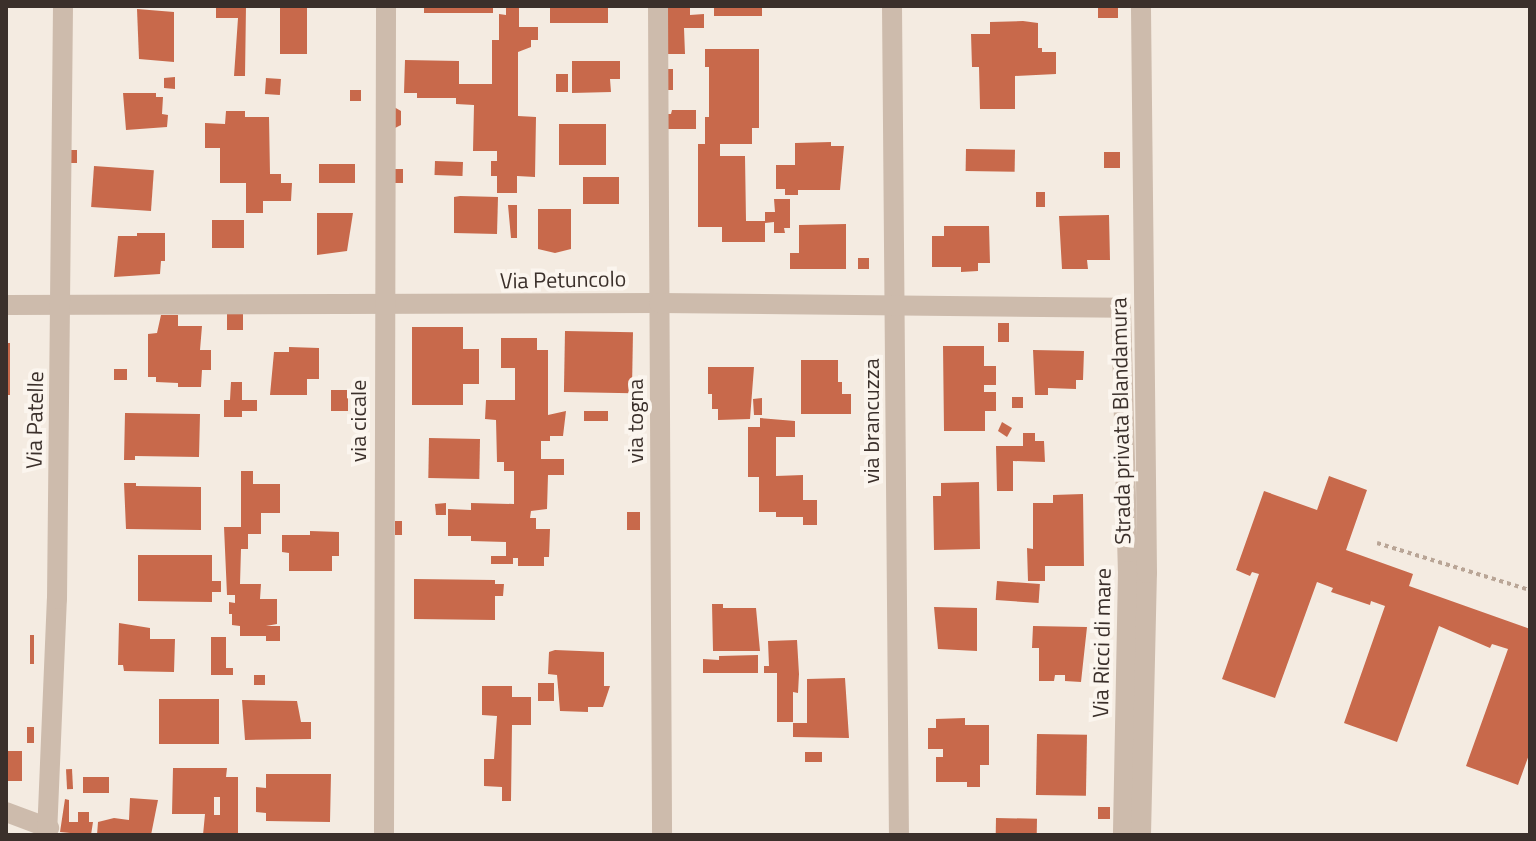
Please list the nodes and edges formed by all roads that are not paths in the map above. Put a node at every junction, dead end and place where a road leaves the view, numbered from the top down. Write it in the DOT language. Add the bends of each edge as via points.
graph roads {
  1 [pos="63,6"];
  2 [pos="386,6"];
  3 [pos="658,6"];
  4 [pos="892,6"];
  5 [pos="1141,6"];
  6 [pos="659,303"];
  7 [pos="6,305"];
  8 [pos="61,307"];
  9 [pos="383,307"];
  10 [pos="895,307"];
  11 [pos="1121,308"];
  12 [pos="1137,572"];
  13 [pos="1133,743"];
  14 [pos="6,812"];
  15 [pos="48,832"];
  16 [pos="384,835"];
  17 [pos="662,835"];
  18 [pos="899,835"];
  19 [pos="1123,835"];
  20 [pos="1141,835"];
  1 -- 8 [label="street, Via Patelle"];
  2 -- 9 [label="street, via cicale"];
  3 -- 6 [label="street, via togna"];
  4 -- 10 [label="street, via brancuzza"];
  5 -- 12 [label="street, Strada privata Blandamura"];
  6 -- 9 [label="street, Via Petuncolo"];
  6 -- 10 [label="street, Via Petuncolo"];
  6 -- 17 [label="street, via togna"];
  7 -- 8 [label="street, Via Petuncolo"];
  8 -- 9 [label="street, Via Petuncolo"];
  8 -- 15 [label="street, Via Patelle"];
  9 -- 16 [label="street, via cicale"];
  10 -- 11 [label="street, Via Petuncolo"];
  10 -- 18 [label="street, via brancuzza"];
  11 -- 12 [label="street, Via Ricci di mare"];
  12 -- 13 [label="street, Strada privata Blandamura"];
  13 -- 19 [label="street, Via Ricci di mare"];
  13 -- 20 [label="street, Strada privata Blandamura"];
  14 -- 15 [label="street"];
}
